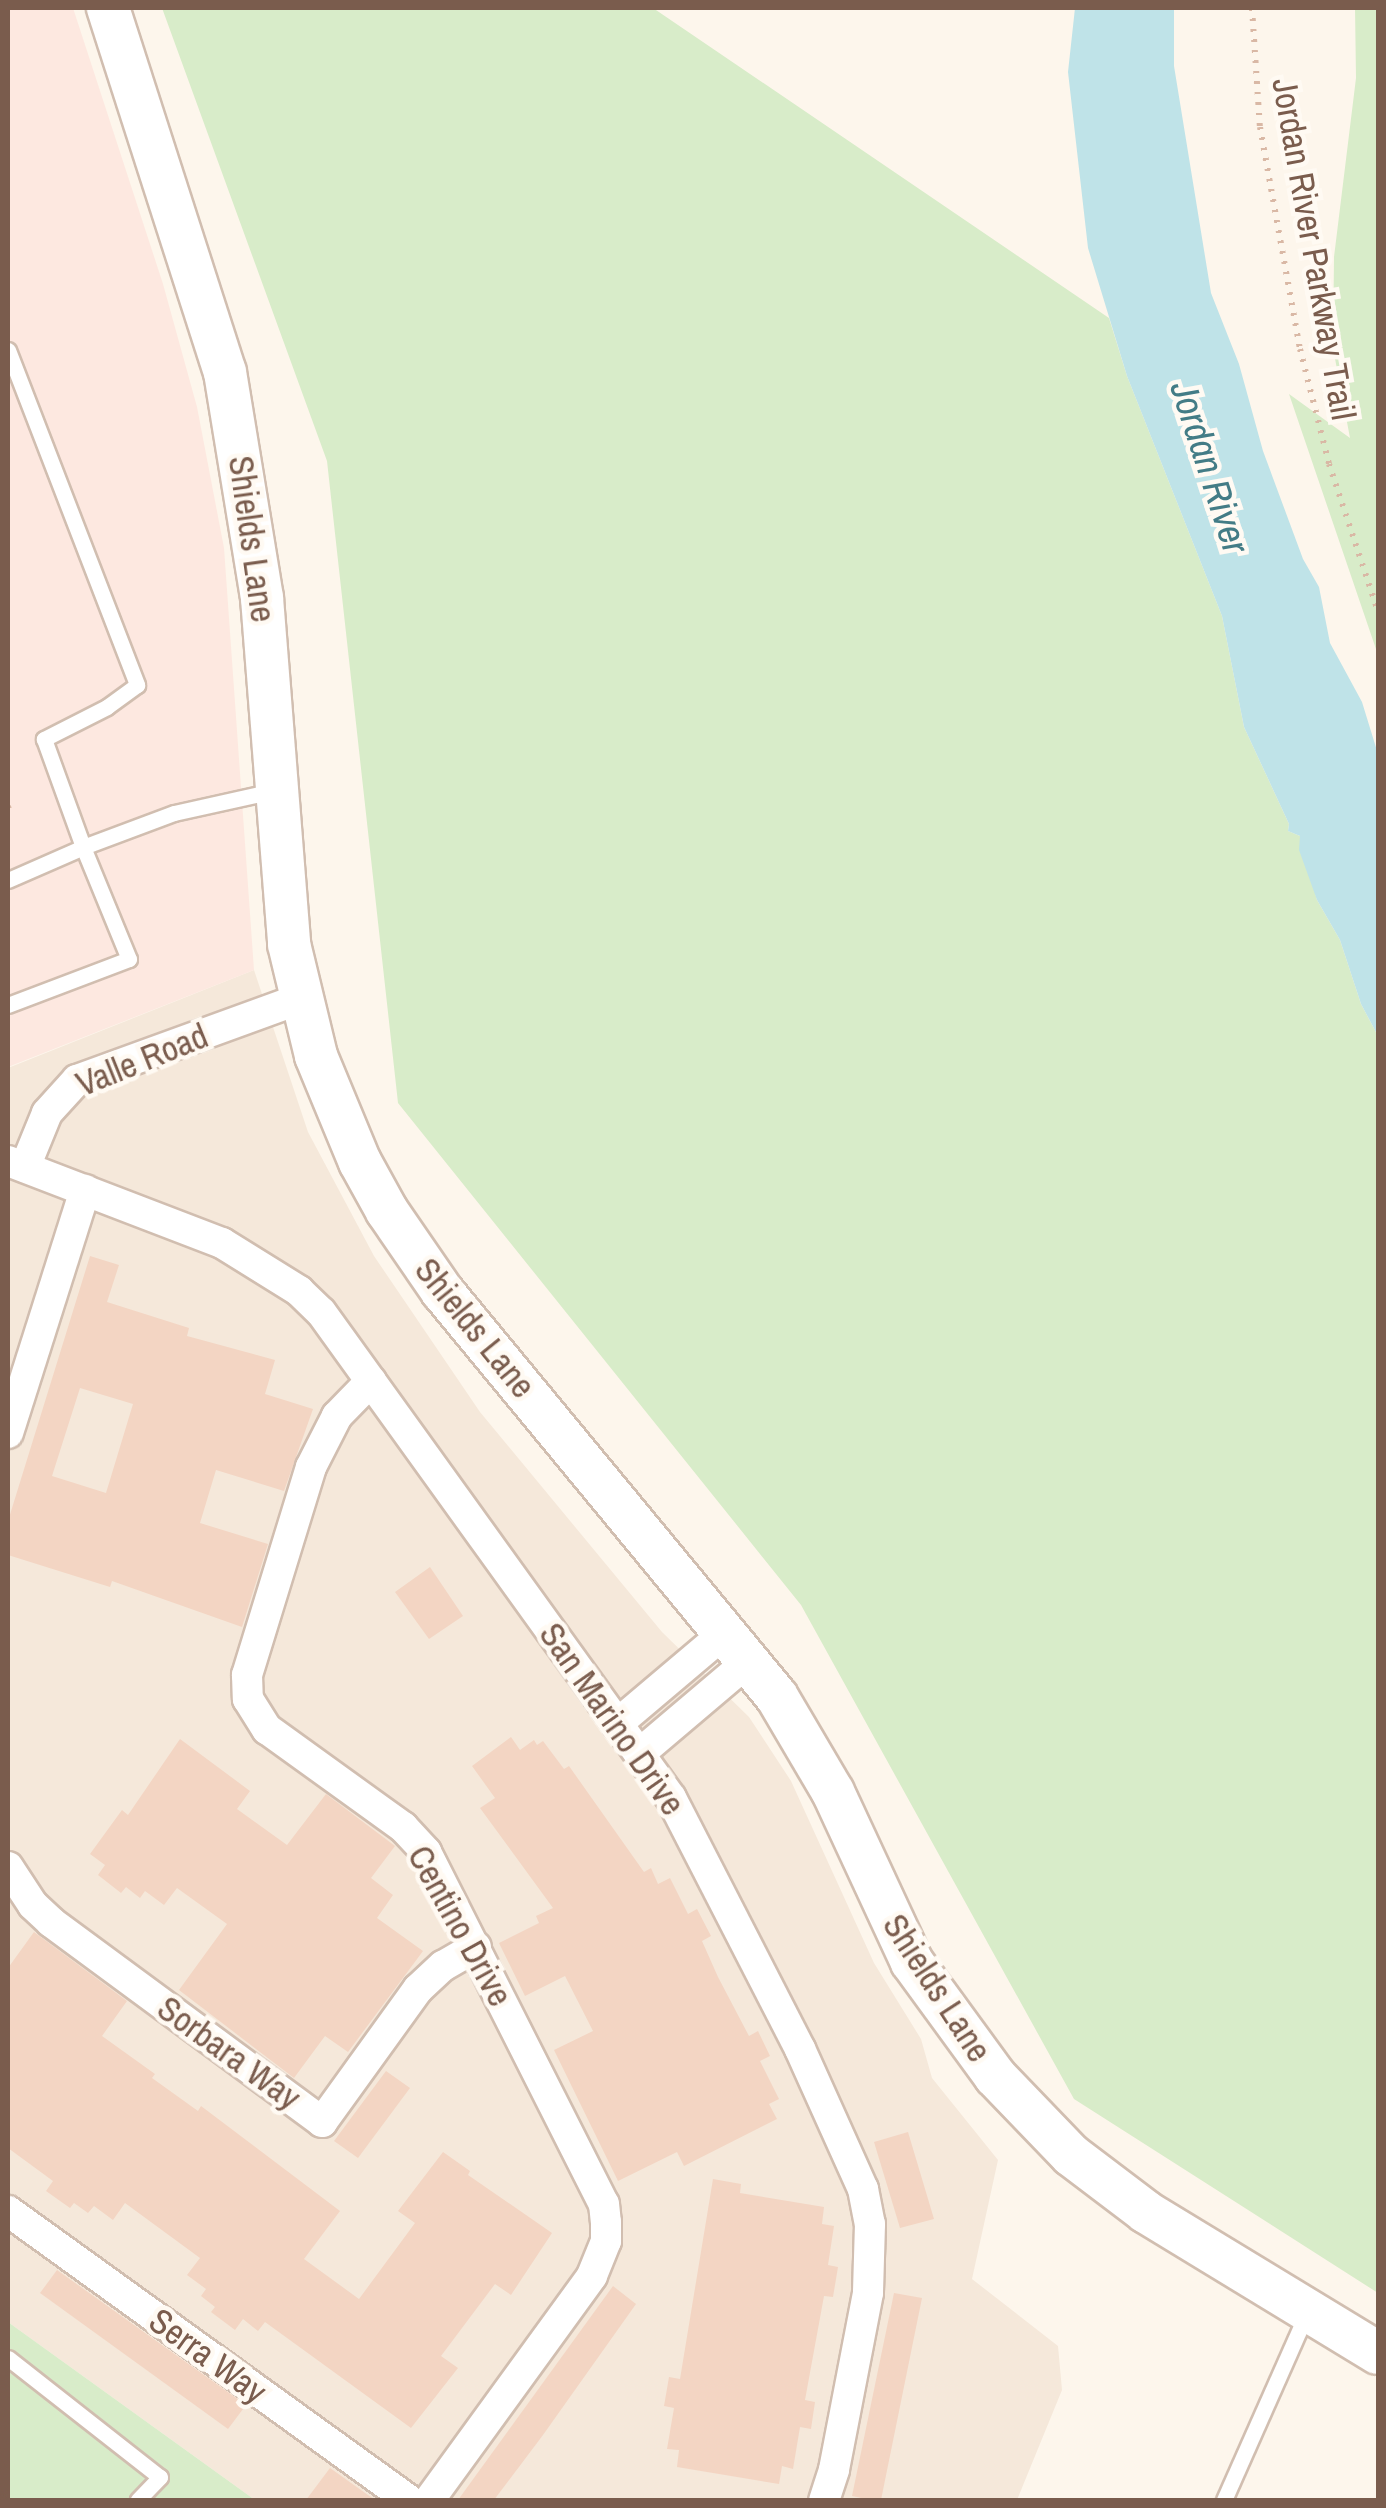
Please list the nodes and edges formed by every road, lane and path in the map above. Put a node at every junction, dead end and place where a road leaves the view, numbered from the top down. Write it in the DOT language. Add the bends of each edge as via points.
graph roads {
  1 [pos="108,8"];
  2 [pos="1252,8"];
  3 [pos="8,350"];
  4 [pos="1378,611"];
  5 [pos="274,790"];
  6 [pos="82,847"];
  7 [pos="8,880"];
  8 [pos="300,999"];
  9 [pos="8,1005"];
  10 [pos="16,1164"];
  11 [pos="85,1190"];
  12 [pos="371,1381"];
  13 [pos="8,1433"];
  14 [pos="738,1646"];
  15 [pos="617,1724"];
  16 [pos="639,1754"];
  17 [pos="8,1867"];
  18 [pos="476,1948"];
  19 [pos="8,2211"];
  20 [pos="1308,2312"];
  21 [pos="1378,2354"];
  22 [pos="8,2358"];
  23 [pos="138,2500"];
  24 [pos="408,2500"];
  25 [pos="429,2500"];
  26 [pos="824,2500"];
  27 [pos="1224,2500"];
  1 -- 5 [label="main road, Shields Lane" via="228,388 262,598"];
  2 -- 4 [label="path, Jordan River Parkway Trail" via="1260,128 1300,349 1329,464"];
  3 -- 6 [label="lane" via="137,684 108,708 44,739"];
  5 -- 6 [label="lane" via="174,812"];
  5 -- 8 [label="main road, Shields Lane"];
  6 -- 7 [label="lane"];
  6 -- 9 [label="lane" via="128,958"];
  8 -- 10 [label="street, Valle Road" via="77,1080 55,1100"];
  8 -- 14 [label="main road, Shields Lane" via="335,1110 414,1253"];
  10 -- 11 [label="street, San Marino Drive"];
  11 -- 12 [label="street, San Marino Drive" via="222,1243 276,1272 320,1312"];
  11 -- 13 [label="street"];
  12 -- 15 [label="street, San Marino Drive"];
  12 -- 18 [label="street, Centino Drive" via="337,1416 311,1467 247,1675 248,1699 268,1729 416,1839"];
  14 -- 15 [label="street"];
  14 -- 16 [label="street"];
  14 -- 20 [label="main road, Shields Lane" via="814,1757 912,1962 995,2076 1112,2188"];
  15 -- 16 [label="street, San Marino Drive"];
  16 -- 26 [label="street, San Marino Drive" via="686,1823 864,2189 868,2293"];
  17 -- 18 [label="street, Sorbara Way" via="51,1922 322,2122 418,1989"];
  18 -- 25 [label="street, Centino Drive" via="604,2204 606,2241 592,2276"];
  19 -- 24 [label="street, Serra Way"];
  20 -- 21 [label="main road, Shields Lane"];
  20 -- 27 [label="lane"];
  22 -- 23 [label="lane" via="160,2477"];
}
